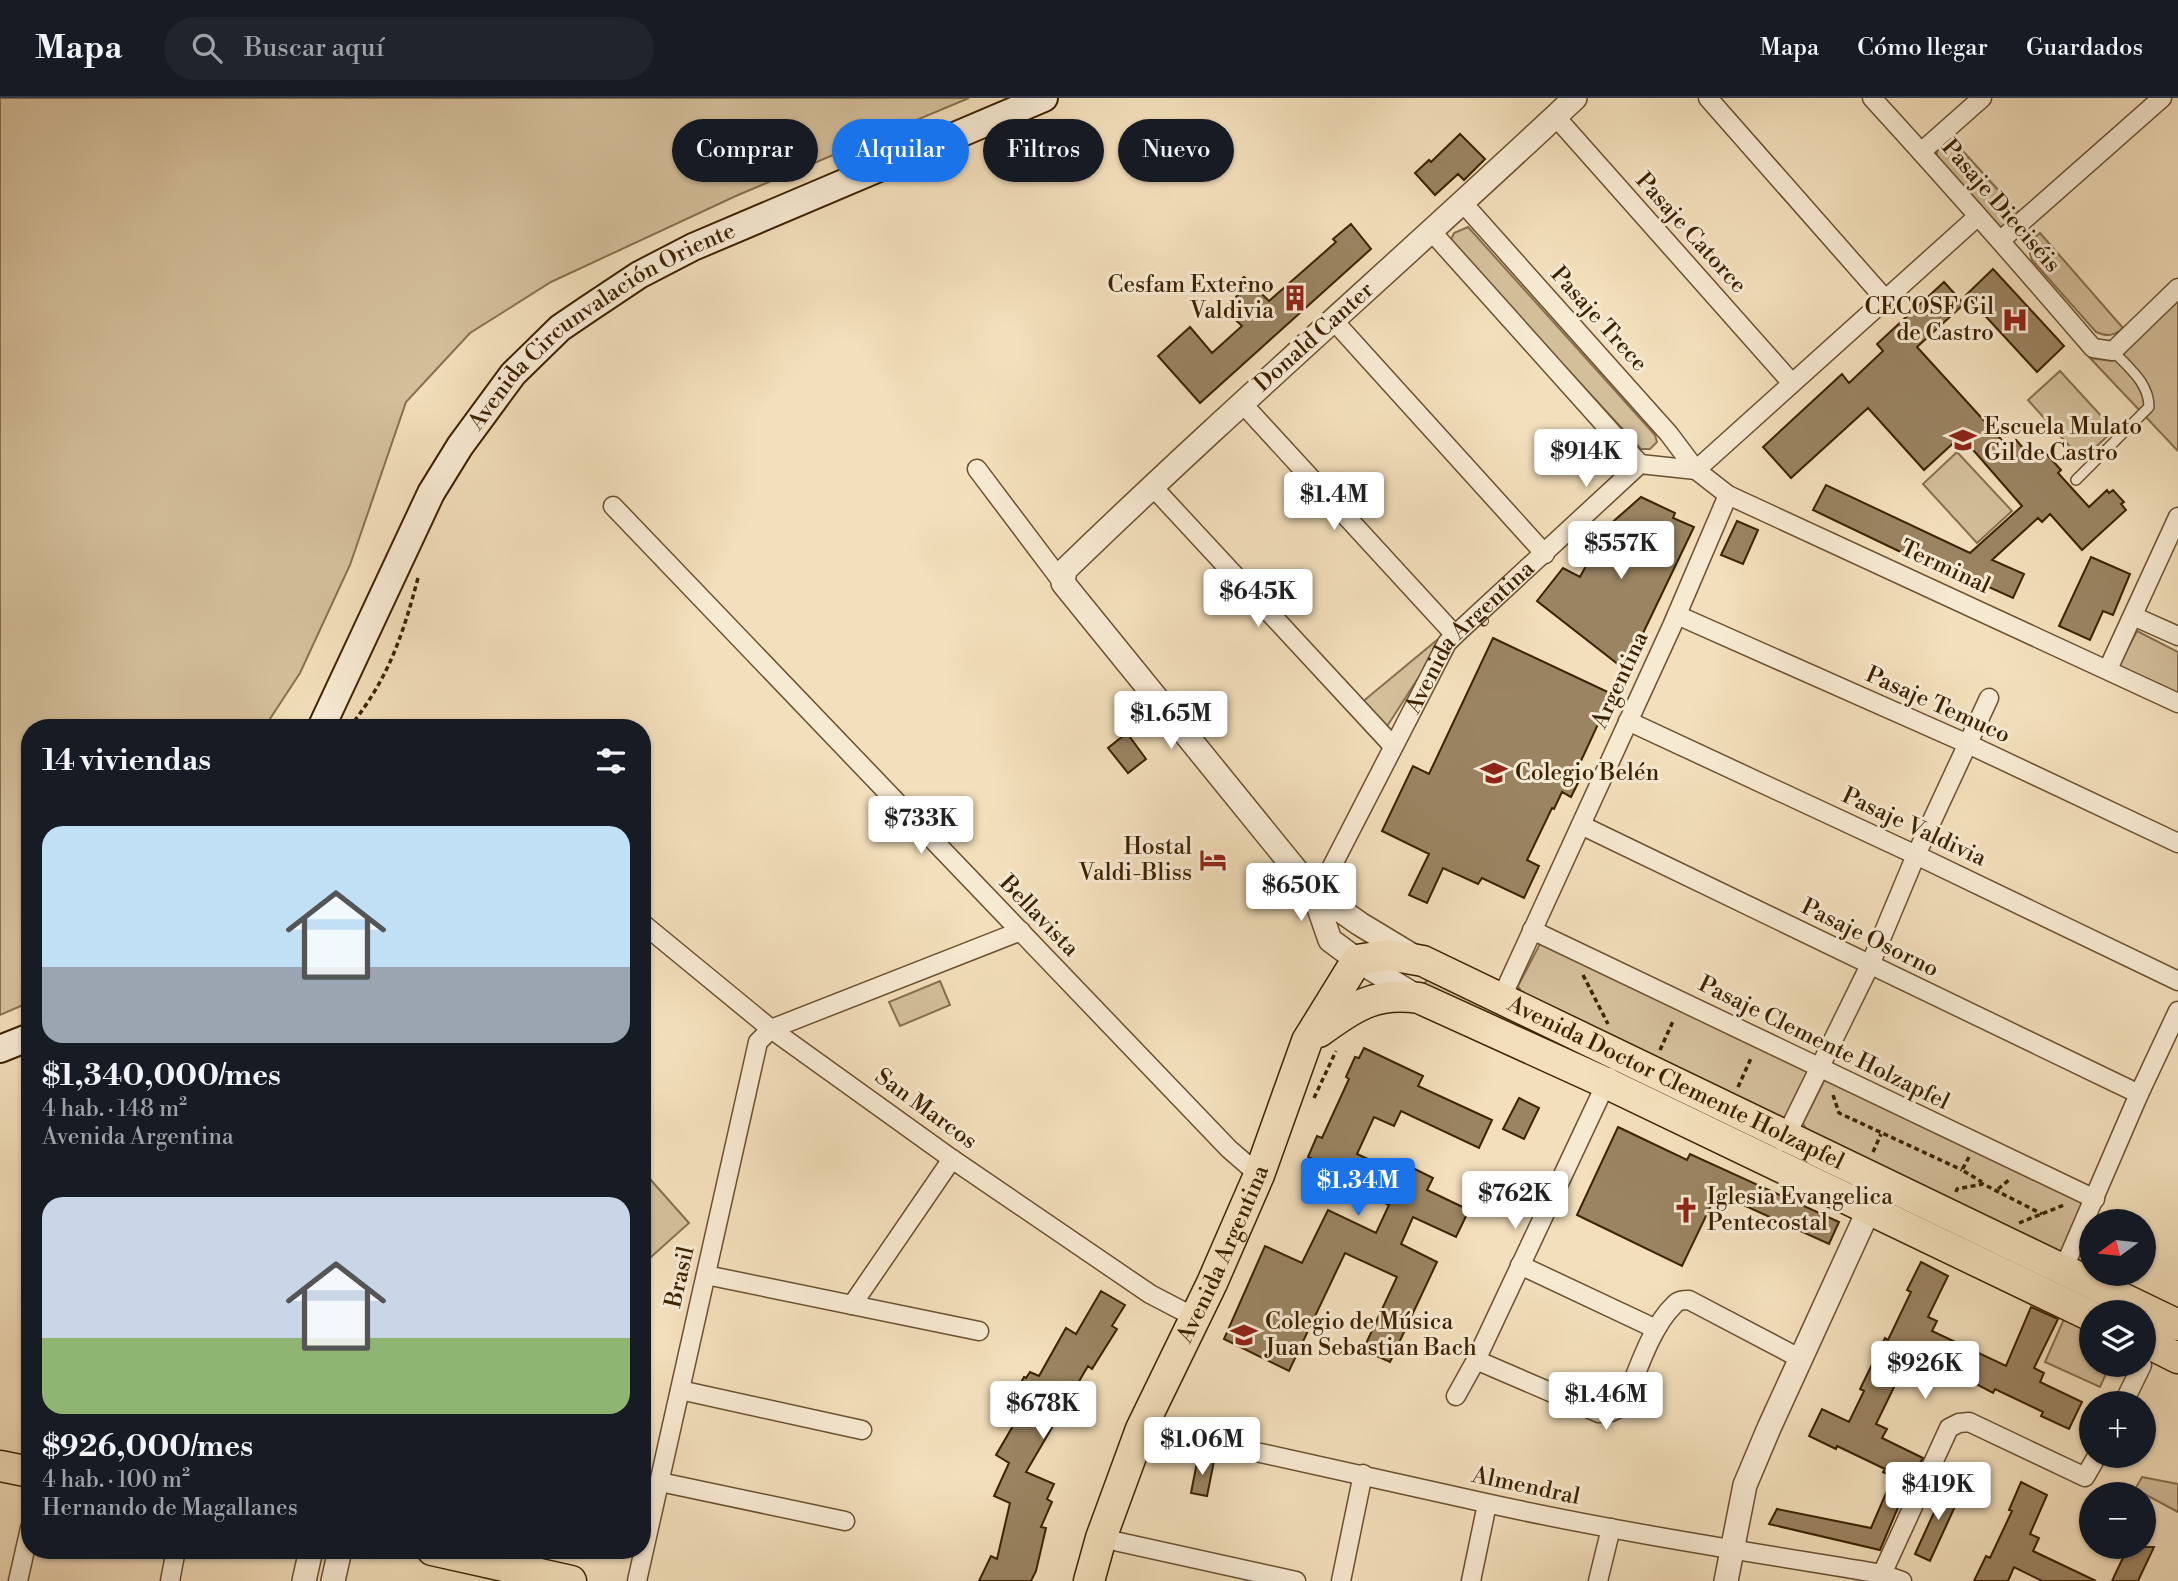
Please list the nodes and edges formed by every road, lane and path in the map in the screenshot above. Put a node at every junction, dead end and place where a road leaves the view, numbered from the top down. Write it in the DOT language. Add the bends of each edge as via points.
graph roads {
  1 [pos="1044,98"];
  2 [pos="1575,98"];
  3 [pos="1708,98"];
  4 [pos="1872,98"];
  5 [pos="1982,98"];
  6 [pos="2162,98"];
  7 [pos="1555,116"];
  8 [pos="1921,152"];
  9 [pos="1463,203"];
  10 [pos="1977,217"];
  11 [pos="1432,232"];
  12 [pos="2001,240"];
  13 [pos="2178,288"];
  14 [pos="1885,299"];
  15 [pos="1334,321"];
  16 [pos="2113,351"];
  17 [pos="1791,382"];
  18 [pos="1241,402"];
  19 [pos="1640,464"];
  20 [pos="977,469"];
  21 [pos="1696,470"];
  22 [pos="2076,480"];
  23 [pos="1152,486"];
  24 [pos="1728,495"];
  25 [pos="612,506"];
  26 [pos="2178,517"];
  27 [pos="1545,554"];
  28 [pos="420,572"];
  29 [pos="1063,583"];
  30 [pos="1677,615"];
  31 [pos="2133,615"];
  32 [pos="1455,635"];
  33 [pos="2178,636"];
  34 [pos="2108,669"];
  35 [pos="1989,698"];
  36 [pos="2178,703"];
  37 [pos="325,719"];
  38 [pos="355,719"];
  39 [pos="1628,721"];
  40 [pos="1968,744"];
  41 [pos="1393,747"];
  42 [pos="1581,825"];
  43 [pos="2178,843"];
  44 [pos="1916,855"];
  45 [pos="1313,891"];
  46 [pos="651,930"];
  47 [pos="1532,930"];
  48 [pos="1021,931"];
  49 [pos="1569,947"];
  50 [pos="1357,960"];
  51 [pos="1423,961"];
  52 [pos="1870,965"];
  53 [pos="2178,981"];
  54 [pos="1419,998"];
  55 [pos="1501,999"];
  56 [pos="1682,1002"];
  57 [pos="2178,1011"];
  58 [pos="1610,1027"];
  59 [pos="772,1029"];
  60 [pos="1760,1039"];
  61 [pos="21,1041"];
  62 [pos="1307,1041"];
  63 [pos="2170,1047"];
  64 [pos="0,1049"];
  65 [pos="1619,1056"];
  66 [pos="1656,1058"];
  67 [pos="1819,1068"];
  68 [pos="1606,1083"];
  69 [pos="1832,1092"];
  70 [pos="2139,1094"];
  71 [pos="1734,1096"];
  72 [pos="1881,1134"];
  73 [pos="1786,1137"];
  74 [pos="1976,1143"];
  75 [pos="952,1159"];
  76 [pos="1773,1165"];
  77 [pos="1962,1170"];
  78 [pos="1875,1171"];
  79 [pos="1259,1175"];
  80 [pos="1983,1184"];
  81 [pos="1952,1199"];
  82 [pos="2095,1199"];
  83 [pos="1869,1210"];
  84 [pos="2042,1214"];
  85 [pos="2011,1226"];
  86 [pos="1520,1265"];
  87 [pos="2063,1270"];
  88 [pos="706,1275"];
  89 [pos="2100,1300"];
  90 [pos="852,1305"];
  91 [pos="2079,1310"];
  92 [pos="1194,1317"];
  93 [pos="1656,1329"];
  94 [pos="979,1331"];
  95 [pos="2156,1344"];
  96 [pos="2178,1358"];
  97 [pos="1801,1359"];
  98 [pos="1476,1360"];
  99 [pos="680,1390"];
  100 [pos="1456,1396"];
  101 [pos="1141,1429"];
  102 [pos="862,1430"];
  103 [pos="0,1466"];
  104 [pos="2090,1468"];
  105 [pos="21,1470"];
  106 [pos="1363,1474"];
  107 [pos="660,1482"];
  108 [pos="1487,1504"];
  109 [pos="845,1521"];
  110 [pos="651,1522"];
  111 [pos="1611,1528"];
  112 [pos="1101,1538"];
  113 [pos="1733,1548"];
  114 [pos="24,1559"];
  115 [pos="174,1559"];
  116 [pos="309,1559"];
  117 [pos="338,1559"];
  118 [pos="643,1559"];
  119 [pos="478,1564"];
  120 [pos="1882,1574"];
  121 [pos="20,1581"];
  122 [pos="170,1581"];
  123 [pos="304,1581"];
  124 [pos="332,1581"];
  125 [pos="571,1581"];
  126 [pos="638,1581"];
  127 [pos="1089,1581"];
  128 [pos="1296,1581"];
  129 [pos="1341,1581"];
  130 [pos="1471,1581"];
  131 [pos="1598,1581"];
  132 [pos="1726,1581"];
  133 [pos="1902,1581"];
  1 -- 37 [label="main road, Avenida Circunvalación Oriente" via="693,247 639,275 560,328 513,374 431,493"];
  2 -- 7 [label="street, Donald Canter"];
  3 -- 14 [label="street"];
  4 -- 8 [label="street, Pasaje Dieciséis"];
  5 -- 8 [label="street"];
  6 -- 12 [label="street"];
  7 -- 9 [label="street, Donald Canter"];
  7 -- 17 [label="street, Pasaje Catorce"];
  8 -- 10 [label="street, Pasaje Dieciséis"];
  9 -- 11 [label="street, Donald Canter"];
  9 -- 21 [label="street, Pasaje Trece"];
  10 -- 12 [label="street, Pasaje Dieciséis"];
  10 -- 14 [label="street"];
  11 -- 15 [label="street, Donald Canter"];
  11 -- 19 [label="street"];
  12 -- 16 [label="street, Pasaje Dieciséis" via="2093,348"];
  13 -- 16 [label="street"];
  14 -- 17 [label="street"];
  15 -- 18 [label="street, Donald Canter"];
  15 -- 27 [label="street"];
  16 -- 22 [label="lane" via="2145,386 2149,407"];
  17 -- 21 [label="street"];
  18 -- 23 [label="street, Donald Canter"];
  18 -- 32 [label="street"];
  19 -- 21 [label="street"];
  19 -- 27 [label="street, Avenida Argentina"];
  20 -- 29 [label="street, Avenida Doctor Clemente Holzapfel"];
  21 -- 24 [label="street, Terminal"];
  23 -- 29 [label="street, Donald Canter" via="1065,570"];
  23 -- 41 [label="street"];
  24 -- 30 [label="street, Argentina"];
  24 -- 34 [label="street, Terminal"];
  25 -- 48 [label="street, Bellavista"];
  26 -- 31 [label="street"];
  27 -- 32 [label="street, Avenida Argentina"];
  28 -- 38 [label="path" via="396,652"];
  29 -- 45 [label="street, Avenida Doctor Clemente Holzapfel"];
  30 -- 39 [label="street, Argentina"];
  30 -- 40 [label="street, Pasaje Temuco"];
  31 -- 33 [label="street"];
  31 -- 34 [label="street"];
  32 -- 41 [label="street, Avenida Argentina"];
  34 -- 36 [label="street, Terminal"];
  35 -- 40 [label="street"];
  39 -- 42 [label="street, Argentina"];
  39 -- 44 [label="street, Pasaje Valdivia"];
  40 -- 43 [label="street, Pasaje Temuco"];
  40 -- 44 [label="street"];
  41 -- 45 [label="street, Avenida Argentina" via="1328,874"];
  42 -- 47 [label="street, Argentina"];
  42 -- 52 [label="street, Pasaje Osorno"];
  44 -- 52 [label="street"];
  44 -- 53 [label="street, Pasaje Valdivia"];
  45 -- 50 [label="street, Avenida Doctor Clemente Holzapfel" via="1330,940"];
  45 -- 51 [label="street"];
  46 -- 59 [label="street, San Marcos"];
  47 -- 49 [label="street, Pasaje Clemente Holzapfel"];
  47 -- 55 [label="street, Argentina"];
  48 -- 59 [label="street"];
  48 -- 79 [label="street, Bellavista"];
  49 -- 56 [label="street, Pasaje Clemente Holzapfel"];
  49 -- 58 [label="path"];
  50 -- 51 [label="main road, Avenida Doctor Clemente Holzapfel" via="1389,955"];
  50 -- 54 [label="street, Avenida Doctor Clemente Holzapfel"];
  50 -- 62 [label="main road"];
  51 -- 55 [label="main road, Avenida Doctor Clemente Holzapfel"];
  52 -- 67 [label="street"];
  52 -- 70 [label="street, Pasaje Osorno"];
  54 -- 62 [label="main road" via="1402,995 1366,1002"];
  54 -- 68 [label="main road, Avenida Doctor Clemente Holzapfel"];
  55 -- 65 [label="main road, Avenida Doctor Clemente Holzapfel"];
  56 -- 60 [label="street, Pasaje Clemente Holzapfel"];
  56 -- 66 [label="path"];
  57 -- 63 [label="street"];
  59 -- 75 [label="street, San Marcos"];
  59 -- 88 [label="street, Brasil" via="758,1042"];
  60 -- 67 [label="street, Pasaje Clemente Holzapfel"];
  60 -- 71 [label="path"];
  61 -- 64 [label="main road"];
  62 -- 79 [label="main road, Avenida Argentina"];
  63 -- 70 [label="street"];
  65 -- 68 [label="street"];
  65 -- 73 [label="main road, Avenida Doctor Clemente Holzapfel"];
  67 -- 73 [label="street"];
  67 -- 74 [label="street, Pasaje Clemente Holzapfel"];
  68 -- 76 [label="main road, Avenida Doctor Clemente Holzapfel"];
  68 -- 86 [label="street"];
  69 -- 72 [label="path" via="1839,1114"];
  70 -- 82 [label="street"];
  72 -- 77 [label="path"];
  72 -- 78 [label="path"];
  73 -- 76 [label="street"];
  73 -- 78 [label="main road, Avenida Doctor Clemente Holzapfel"];
  74 -- 77 [label="path"];
  74 -- 82 [label="street, Pasaje Clemente Holzapfel"];
  75 -- 90 [label="street"];
  75 -- 92 [label="street, San Marcos" via="1150,1294"];
  76 -- 83 [label="main road, Avenida Doctor Clemente Holzapfel"];
  77 -- 80 [label="path"];
  78 -- 83 [label="street"];
  78 -- 87 [label="main road, Avenida Doctor Clemente Holzapfel"];
  79 -- 92 [label="main road, Avenida Argentina"];
  80 -- 81 [label="path" via="1957,1189"];
  80 -- 84 [label="path"];
  82 -- 84 [label="path" via="2079,1199"];
  82 -- 87 [label="street"];
  83 -- 91 [label="main road, Avenida Doctor Clemente Holzapfel"];
  83 -- 97 [label="street"];
  84 -- 85 [label="path"];
  86 -- 93 [label="street"];
  86 -- 98 [label="street"];
  87 -- 89 [label="main road, Avenida Doctor Clemente Holzapfel"];
  88 -- 90 [label="street"];
  88 -- 99 [label="street, Brasil"];
  90 -- 94 [label="street"];
  92 -- 101 [label="main road, Avenida Argentina"];
  93 -- 97 [label="street" via="1674,1304 1689,1300"];
  93 -- 98 [label="street" via="1622,1406 1611,1412 1599,1413"];
  95 -- 96 [label="main road, Avenida Doctor Clemente Holzapfel"];
  97 -- 113 [label="street" via="1745,1485"];
  98 -- 100 [label="street"];
  99 -- 102 [label="street"];
  99 -- 107 [label="street, Brasil"];
  101 -- 106 [label="street, Almendral"];
  101 -- 112 [label="main road, Avenida Argentina"];
  103 -- 105 [label="main road"];
  104 -- 120 [label="street" via="2085,1477 1969,1422 1949,1428"];
  106 -- 108 [label="street, Almendral"];
  106 -- 129 [label="street"];
  107 -- 109 [label="street"];
  107 -- 110 [label="street, Brasil"];
  108 -- 111 [label="street, Almendral"];
  108 -- 130 [label="street"];
  111 -- 113 [label="street, Almendral"];
  111 -- 131 [label="street"];
  112 -- 127 [label="main road, Avenida Argentina"];
  112 -- 128 [label="street"];
  113 -- 120 [label="street, Almendral"];
  113 -- 132 [label="street"];
  114 -- 121 [label="street"];
  115 -- 122 [label="street"];
  116 -- 123 [label="street"];
  117 -- 124 [label="street"];
  118 -- 126 [label="street, Brasil"];
  119 -- 125 [label="main road"];
  120 -- 133 [label="street, Almendral"];
}
